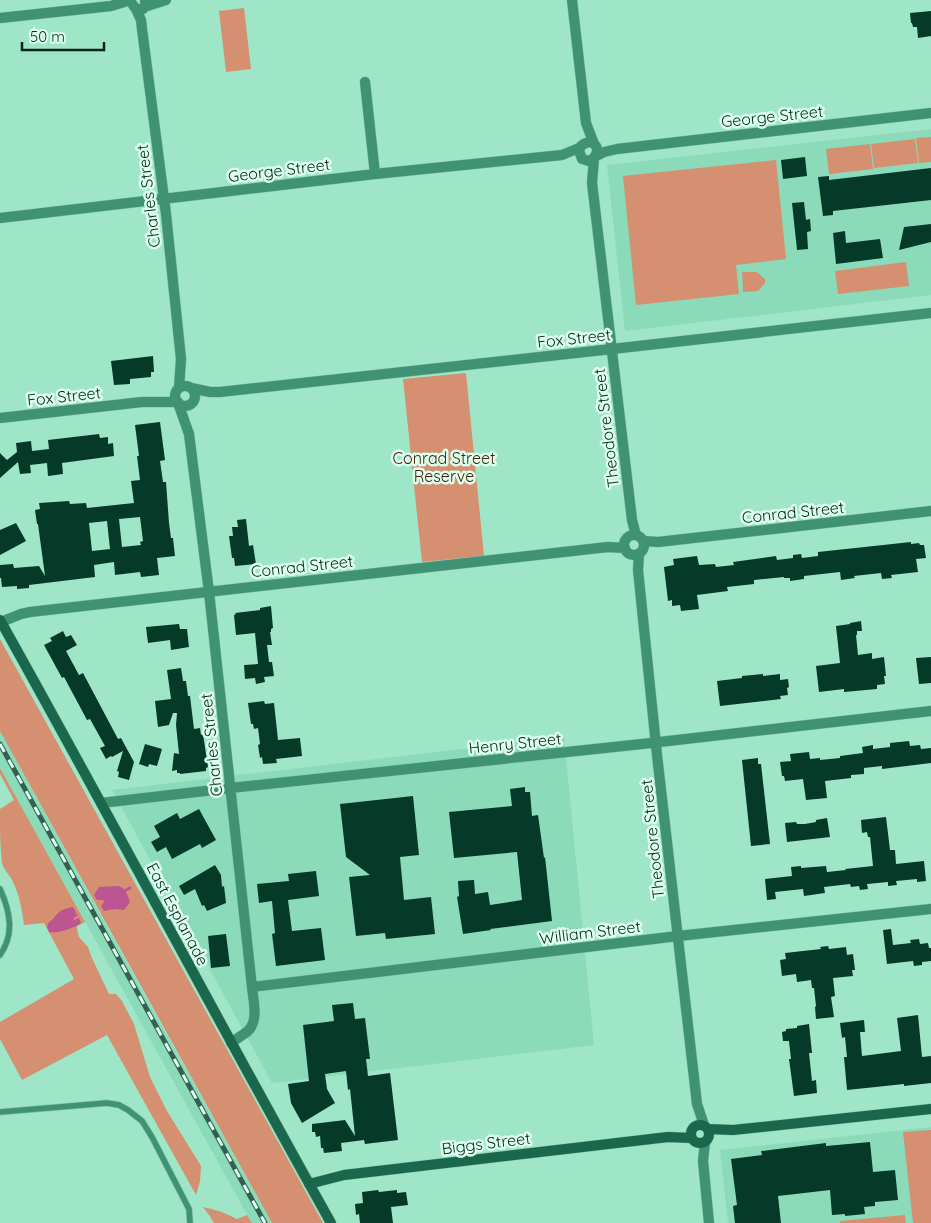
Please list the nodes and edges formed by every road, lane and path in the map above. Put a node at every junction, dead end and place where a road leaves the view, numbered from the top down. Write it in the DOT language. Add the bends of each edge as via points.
graph roads {
  1 [pos="166,0"];
  2 [pos="572,0"];
  3 [pos="139,5"];
  4 [pos="0,18"];
  5 [pos="365,82"];
  6 [pos="931,113"];
  7 [pos="588,152"];
  8 [pos="375,174"];
  9 [pos="164,199"];
  10 [pos="0,218"];
  11 [pos="931,313"];
  12 [pos="612,349"];
  13 [pos="181,359"];
  14 [pos="190,387"];
  15 [pos="178,389"];
  16 [pos="220,392"];
  17 [pos="178,402"];
  18 [pos="192,402"];
  19 [pos="131,403"];
  20 [pos="0,418"];
  21 [pos="189,434"];
  22 [pos="931,511"];
  23 [pos="634,545"];
  24 [pos="209,592"];
  25 [pos="1,621"];
  26 [pos="931,711"];
  27 [pos="656,743"];
  28 [pos="231,788"];
  29 [pos="101,803"];
  30 [pos="0,890"];
  31 [pos="931,909"];
  32 [pos="678,936"];
  33 [pos="0,956"];
  34 [pos="252,986"];
  35 [pos="230,1042"];
  36 [pos="931,1109"];
  37 [pos="0,1112"];
  38 [pos="700,1133"];
  39 [pos="309,1184"];
  40 [pos="190,1223"];
  41 [pos="331,1223"];
  42 [pos="709,1223"];
  1 -- 3 [label="street"];
  2 -- 7 [label="street, Theodore Street"];
  3 -- 4 [label="street"];
  3 -- 9 [label="street, Charles Street"];
  5 -- 8 [label="street"];
  6 -- 7 [label="street, George Street"];
  7 -- 8 [label="street, George Street"];
  7 -- 12 [label="street, Theodore Street"];
  8 -- 9 [label="street, George Street"];
  9 -- 10 [label="street, George Street"];
  9 -- 13 [label="street, Charles Street"];
  11 -- 12 [label="street, Fox Street"];
  12 -- 16 [label="street, Fox Street"];
  12 -- 23 [label="street, Theodore Street"];
  13 -- 14 [label="street, Charles Street"];
  13 -- 15 [label="street, Charles Street"];
  14 -- 15 [label="street"];
  14 -- 16 [label="street, Fox Street"];
  14 -- 18 [label="street" via="195,396"];
  15 -- 17 [label="street" via="175,396"];
  15 -- 19 [label="street, Fox Street"];
  16 -- 18 [label="street, Fox Street"];
  17 -- 18 [label="street" via="185,405"];
  17 -- 19 [label="street, Fox Street"];
  17 -- 21 [label="street, Charles Street"];
  18 -- 21 [label="street, Charles Street"];
  19 -- 20 [label="street, Fox Street"];
  21 -- 24 [label="street, Charles Street"];
  22 -- 23 [label="street, Conrad Street"];
  23 -- 24 [label="street, Conrad Street"];
  23 -- 27 [label="street, Theodore Street"];
  24 -- 25 [label="street, Conrad Street" via="30,612"];
  24 -- 28 [label="street, Charles Street"];
  25 -- 29 [label="street, East Esplanade"];
  26 -- 27 [label="street, Henry Street"];
  27 -- 28 [label="street, Henry Street"];
  27 -- 32 [label="street, Theodore Street"];
  28 -- 29 [label="street, Henry Street"];
  28 -- 34 [label="street, Charles Street"];
  29 -- 35 [label="street, East Esplanade"];
  30 -- 33 [label="lane" via="7,906 10,928"];
  31 -- 32 [label="street, William Street"];
  32 -- 34 [label="street, William Street"];
  32 -- 38 [label="street, Theodore Street"];
  34 -- 35 [label="street, Charles Street" via="253,1024"];
  35 -- 39 [label="street, East Esplanade"];
  36 -- 38 [label="street, Biggs Street"];
  37 -- 40 [label="lane" via="107,1103 120,1105 142,1121 152,1137 189,1208"];
  38 -- 39 [label="street, Biggs Street" via="344,1175"];
  38 -- 42 [label="street, Theodore Street"];
  39 -- 41 [label="street, East Esplanade"];
}
